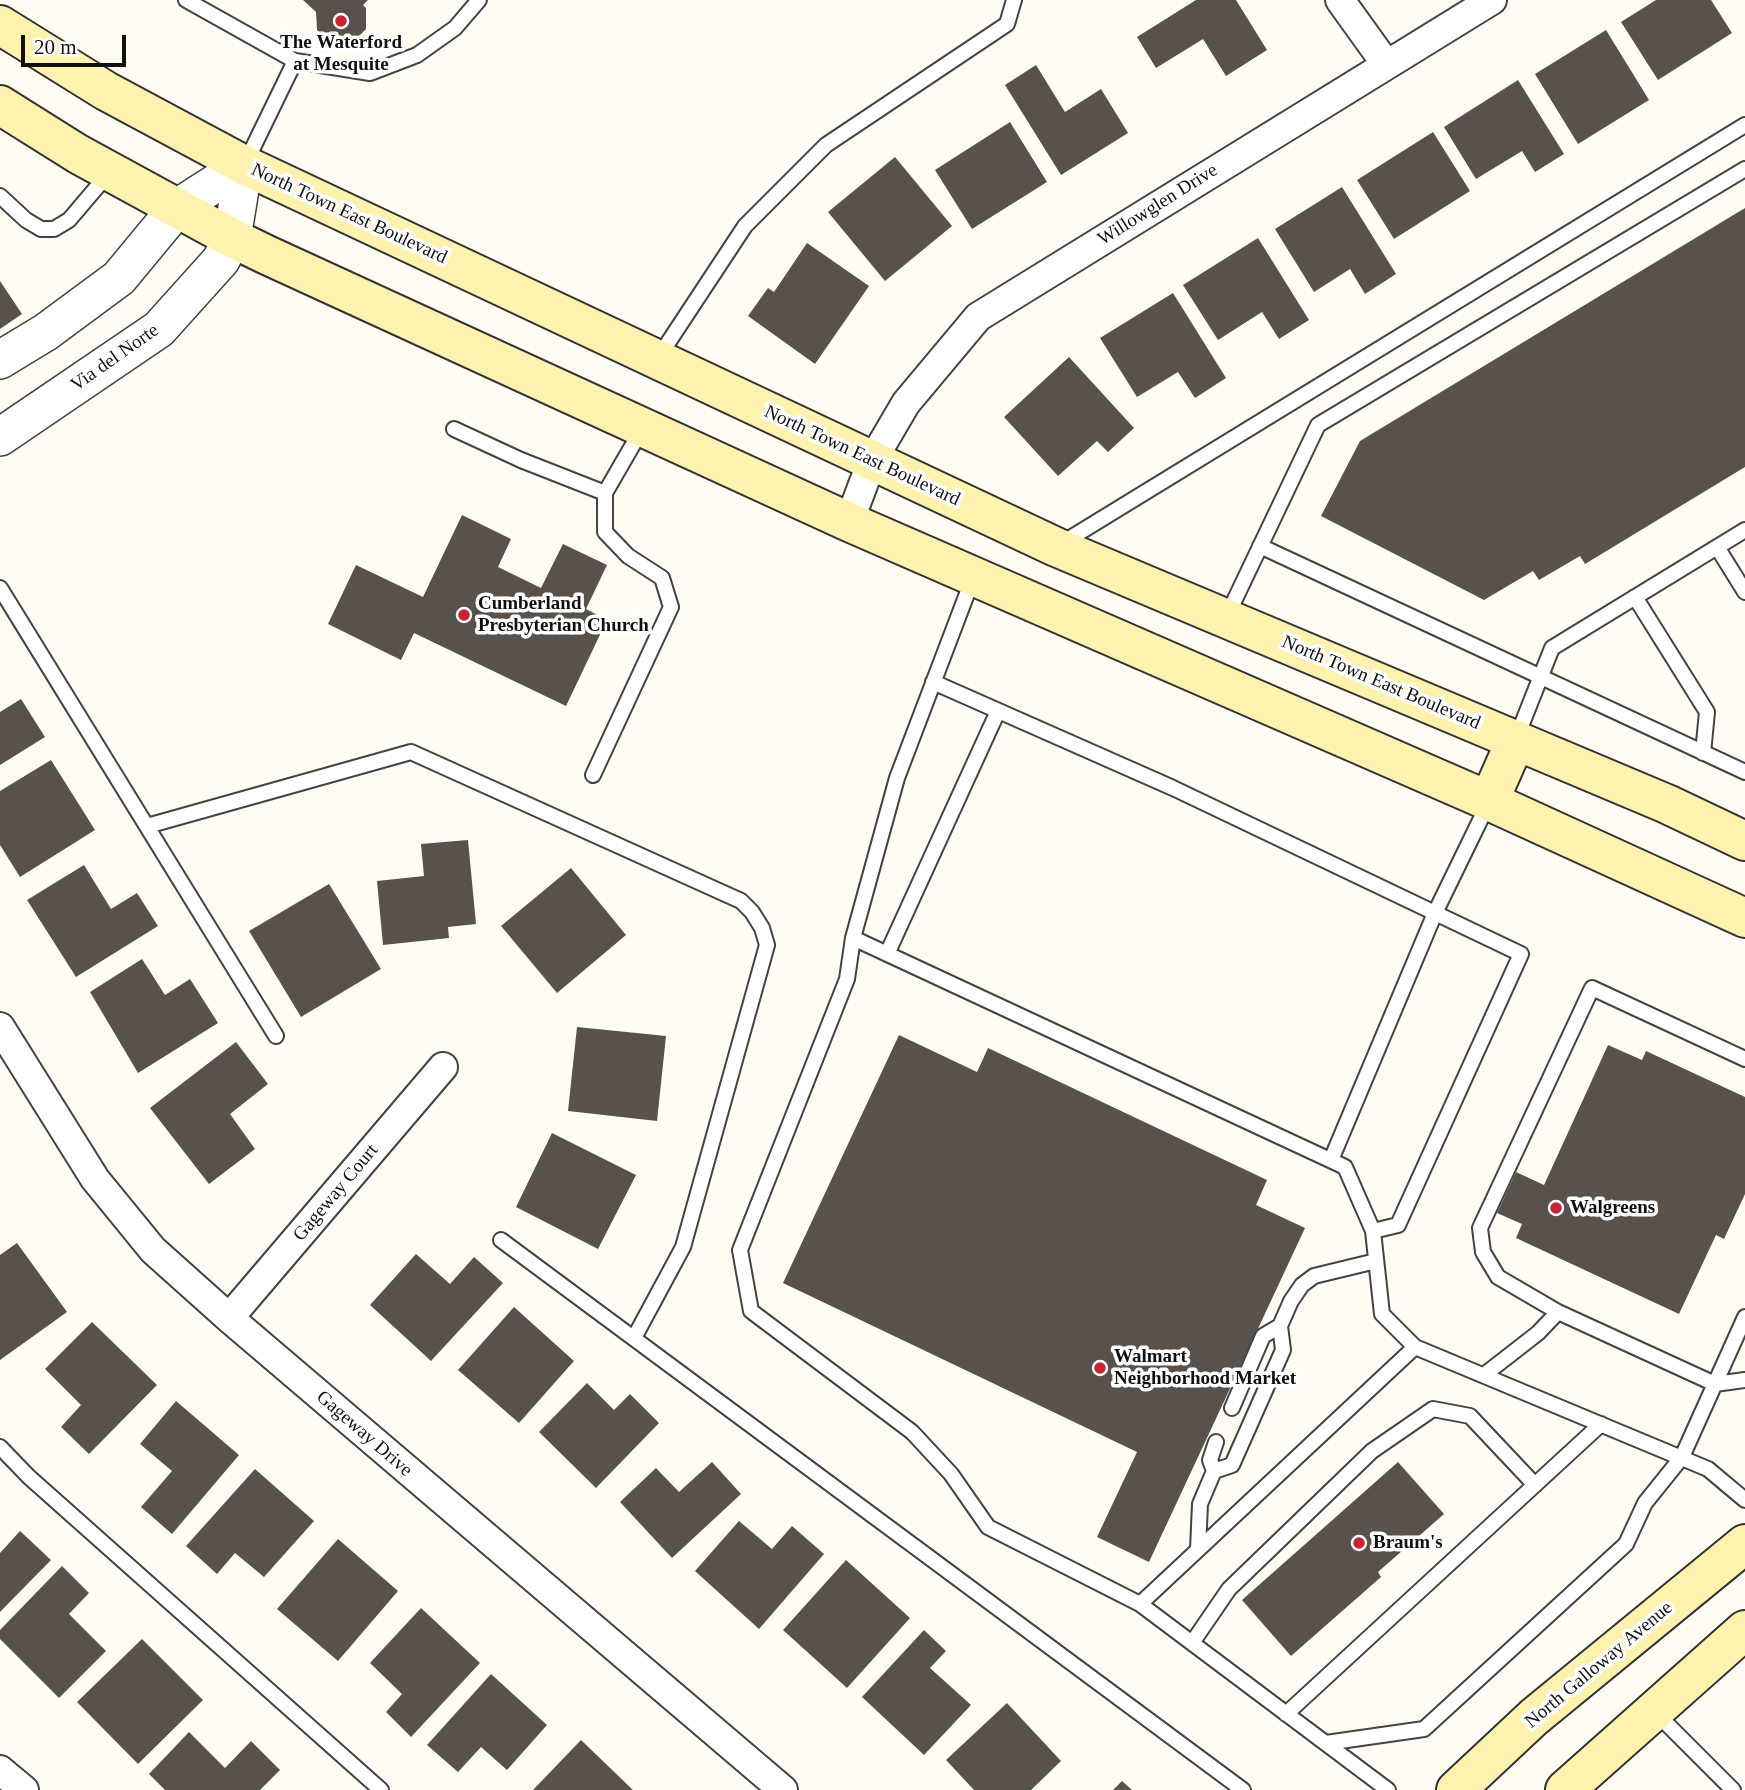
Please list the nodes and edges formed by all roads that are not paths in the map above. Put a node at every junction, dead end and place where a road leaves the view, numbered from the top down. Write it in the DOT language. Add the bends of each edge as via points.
graph roads {
  1 [pos="186,0"];
  2 [pos="479,0"];
  3 [pos="1014,0"];
  4 [pos="1340,0"];
  5 [pos="1492,0"];
  6 [pos="0,25"];
  7 [pos="295,61"];
  8 [pos="1386,64"];
  9 [pos="0,105"];
  10 [pos="1745,125"];
  11 [pos="244,165"];
  12 [pos="1745,169"];
  13 [pos="110,172"];
  14 [pos="0,195"];
  15 [pos="177,208"];
  16 [pos="232,238"];
  17 [pos="657,359"];
  18 [pos="0,360"];
  19 [pos="643,428"];
  20 [pos="454,429"];
  21 [pos="0,437"];
  22 [pos="872,461"];
  23 [pos="605,493"];
  24 [pos="849,522"];
  25 [pos="1745,530"];
  26 [pos="1260,546"];
  27 [pos="1056,547"];
  28 [pos="1717,547"];
  29 [pos="973,577"];
  30 [pos="0,588"];
  31 [pos="1745,592"];
  32 [pos="1635,597"];
  33 [pos="1226,618"];
  34 [pos="1541,677"];
  35 [pos="933,682"];
  36 [pos="998,710"];
  37 [pos="1516,740"];
  38 [pos="1703,752"];
  39 [pos="1745,772"];
  40 [pos="593,775"];
  41 [pos="1489,801"];
  42 [pos="147,826"];
  43 [pos="1745,841"];
  44 [pos="1435,913"];
  45 [pos="1745,918"];
  46 [pos="853,938"];
  47 [pos="887,954"];
  48 [pos="0,1027"];
  49 [pos="276,1036"];
  50 [pos="1745,1059"];
  51 [pos="443,1067"];
  52 [pos="1331,1160"];
  53 [pos="1373,1231"];
  54 [pos="501,1240"];
  55 [pos="1376,1261"];
  56 [pos="1558,1312"];
  57 [pos="229,1318"];
  58 [pos="1745,1318"];
  59 [pos="1280,1326"];
  60 [pos="634,1338"];
  61 [pos="1415,1347"];
  62 [pos="1484,1375"];
  63 [pos="1745,1380"];
  64 [pos="1715,1384"];
  65 [pos="1232,1408"];
  66 [pos="1601,1424"];
  67 [pos="1216,1442"];
  68 [pos="0,1447"];
  69 [pos="1682,1457"];
  70 [pos="1214,1471"];
  71 [pos="1535,1485"];
  72 [pos="1745,1500"];
  73 [pos="1745,1544"];
  74 [pos="1198,1549"];
  75 [pos="1140,1604"];
  76 [pos="1745,1630"];
  77 [pos="1192,1643"];
  78 [pos="1654,1711"];
  79 [pos="1286,1714"];
  80 [pos="1326,1744"];
  81 [pos="0,1770"];
  82 [pos="24,1790"];
  83 [pos="381,1790"];
  84 [pos="783,1790"];
  85 [pos="1243,1790"];
  86 [pos="1388,1790"];
  87 [pos="1456,1790"];
  88 [pos="1564,1790"];
  89 [pos="1733,1790"];
  1 -- 7 [label="lane"];
  2 -- 7 [label="lane" via="455,28 417,55 370,73"];
  3 -- 17 [label="lane" via="1007,24 826,145 745,226"];
  4 -- 8 [label="street"];
  5 -- 8 [label="street, Willowglen Drive"];
  6 -- 11 [label="main road, North Town East Boulevard" via="106,91"];
  7 -- 11 [label="lane"];
  8 -- 22 [label="street, Willowglen Drive" via="978,317 906,403"];
  9 -- 13 [label="main road"];
  10 -- 27 [label="lane"];
  11 -- 15 [label="street"];
  11 -- 16 [label="street, Via del Norte"];
  11 -- 17 [label="main road, North Town East Boulevard"];
  12 -- 26 [label="lane" via="1318,425"];
  13 -- 14 [label="lane" via="69,220 54,229 41,229 26,220"];
  13 -- 15 [label="main road"];
  15 -- 16 [label="main road"];
  15 -- 18 [label="street" via="119,278"];
  16 -- 19 [label="main road"];
  16 -- 21 [label="street, Via del Norte" via="221,260 159,329"];
  17 -- 22 [label="main road, North Town East Boulevard"];
  19 -- 23 [label="lane"];
  19 -- 24 [label="main road"];
  20 -- 23 [label="lane"];
  22 -- 24 [label="street, Willowglen Drive"];
  22 -- 27 [label="main road, North Town East Boulevard"];
  23 -- 40 [label="lane" via="605,533 628,556 662,578 671,607"];
  24 -- 29 [label="main road"];
  25 -- 28 [label="lane"];
  26 -- 33 [label="lane"];
  26 -- 34 [label="lane"];
  27 -- 33 [label="main road, North Town East Boulevard"];
  28 -- 31 [label="lane"];
  28 -- 32 [label="lane"];
  29 -- 35 [label="lane"];
  29 -- 41 [label="main road"];
  30 -- 42 [label="lane"];
  32 -- 34 [label="lane" via="1552,648"];
  32 -- 38 [label="lane" via="1707,712"];
  33 -- 37 [label="main road, North Town East Boulevard"];
  34 -- 37 [label="lane"];
  34 -- 38 [label="lane"];
  35 -- 36 [label="lane"];
  35 -- 46 [label="lane" via="897,778"];
  36 -- 44 [label="lane"];
  36 -- 47 [label="lane"];
  37 -- 41 [label="main road"];
  37 -- 43 [label="main road, North Town East Boulevard"];
  38 -- 39 [label="lane"];
  41 -- 44 [label="lane"];
  41 -- 45 [label="main road"];
  42 -- 49 [label="lane"];
  42 -- 60 [label="lane" via="411,752 741,901 752,912 767,945 682,1247"];
  44 -- 52 [label="lane"];
  44 -- 53 [label="lane" via="1521,954 1398,1225"];
  46 -- 47 [label="lane"];
  46 -- 75 [label="lane" via="847,979 740,1250 751,1311 912,1432 951,1474 988,1527"];
  47 -- 52 [label="lane"];
  48 -- 57 [label="street, Gageway Drive" via="95,1179 153,1250"];
  50 -- 56 [label="lane" via="1592,988 1480,1228 1483,1252 1498,1277"];
  51 -- 57 [label="street, Gageway Court"];
  52 -- 53 [label="lane" via="1345,1167"];
  53 -- 55 [label="lane"];
  54 -- 60 [label="lane"];
  55 -- 59 [label="lane" via="1314,1276 1291,1301"];
  55 -- 61 [label="lane" via="1382,1314"];
  56 -- 62 [label="lane"];
  56 -- 64 [label="lane"];
  57 -- 84 [label="street, Gageway Drive"];
  58 -- 64 [label="lane"];
  59 -- 65 [label="lane" via="1263,1336"];
  59 -- 70 [label="lane" via="1283,1350 1232,1465"];
  60 -- 85 [label="lane"];
  61 -- 62 [label="lane"];
  61 -- 74 [label="lane"];
  62 -- 66 [label="lane"];
  63 -- 64 [label="lane"];
  64 -- 69 [label="lane"];
  66 -- 69 [label="lane"];
  66 -- 71 [label="lane"];
  67 -- 70 [label="lane" via="1210,1460"];
  68 -- 83 [label="lane"];
  69 -- 72 [label="lane" via="1708,1469"];
  69 -- 80 [label="lane" via="1645,1503 1626,1544 1424,1730"];
  70 -- 74 [label="lane" via="1200,1504"];
  71 -- 77 [label="lane" via="1470,1416 1433,1409 1372,1451 1229,1589"];
  71 -- 79 [label="lane"];
  73 -- 87 [label="main road, North Galloway Avenue" via="1534,1717"];
  74 -- 75 [label="lane"];
  75 -- 77 [label="lane"];
  76 -- 78 [label="main road"];
  77 -- 79 [label="lane"];
  78 -- 88 [label="main road"];
  78 -- 89 [label="lane"];
  79 -- 80 [label="lane"];
  80 -- 86 [label="lane"];
  81 -- 82 [label="street"];
}
